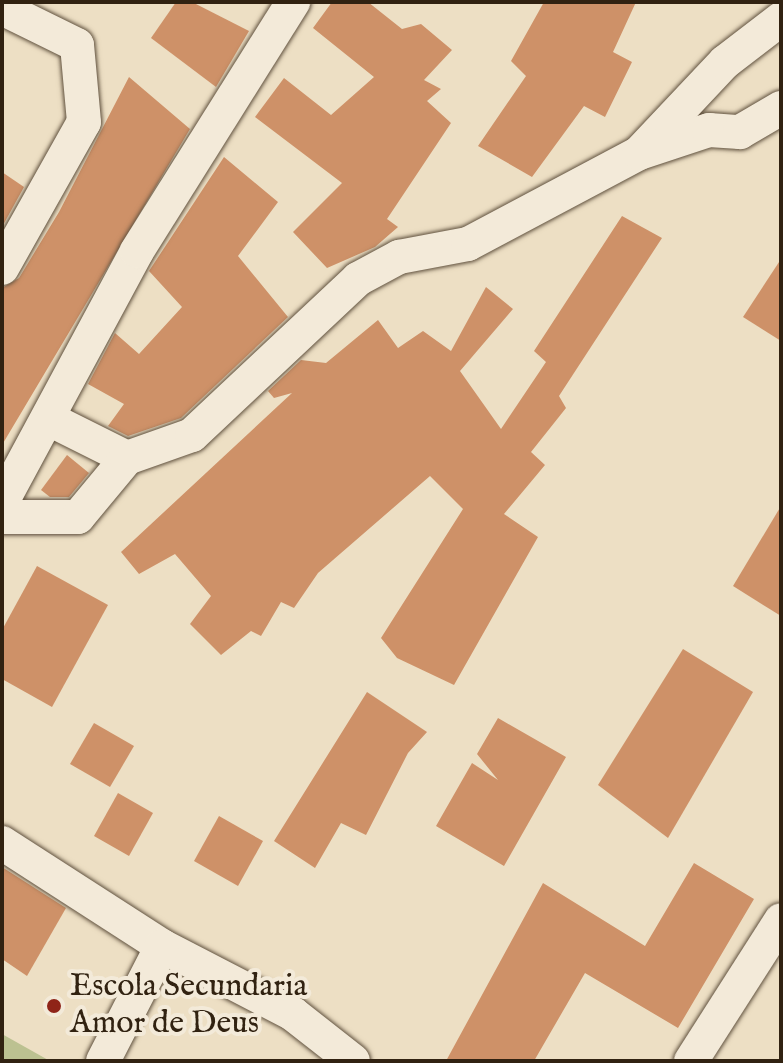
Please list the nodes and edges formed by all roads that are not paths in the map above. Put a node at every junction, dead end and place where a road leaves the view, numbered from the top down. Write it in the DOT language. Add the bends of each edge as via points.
graph roads {
  1 [pos="293,2"];
  2 [pos="758,2"];
  3 [pos="14,14"];
  4 [pos="781,19"];
  5 [pos="750,43"];
  6 [pos="781,108"];
  7 [pos="639,153"];
  8 [pos="2,268"];
  9 [pos="51,420"];
  10 [pos="127,458"];
  11 [pos="2,502"];
  12 [pos="2,517"];
  13 [pos="2,843"];
  14 [pos="781,920"];
  15 [pos="162,946"];
  16 [pos="103,1061"];
  17 [pos="353,1061"];
  18 [pos="691,1061"];
  1 -- 9 [label="street" via="137,251"];
  2 -- 5 [label="street"];
  3 -- 8 [label="street" via="77,45 84,122"];
  4 -- 5 [label="street"];
  5 -- 7 [label="street"];
  6 -- 7 [label="street" via="740,132 709,130"];
  7 -- 10 [label="street" via="468,244 399,257 358,279 192,435"];
  9 -- 10 [label="street"];
  9 -- 11 [label="street"];
  10 -- 12 [label="street" via="78,517"];
  13 -- 15 [label="street"];
  14 -- 18 [label="street"];
  15 -- 16 [label="street"];
  15 -- 17 [label="street" via="293,1014"];
}
